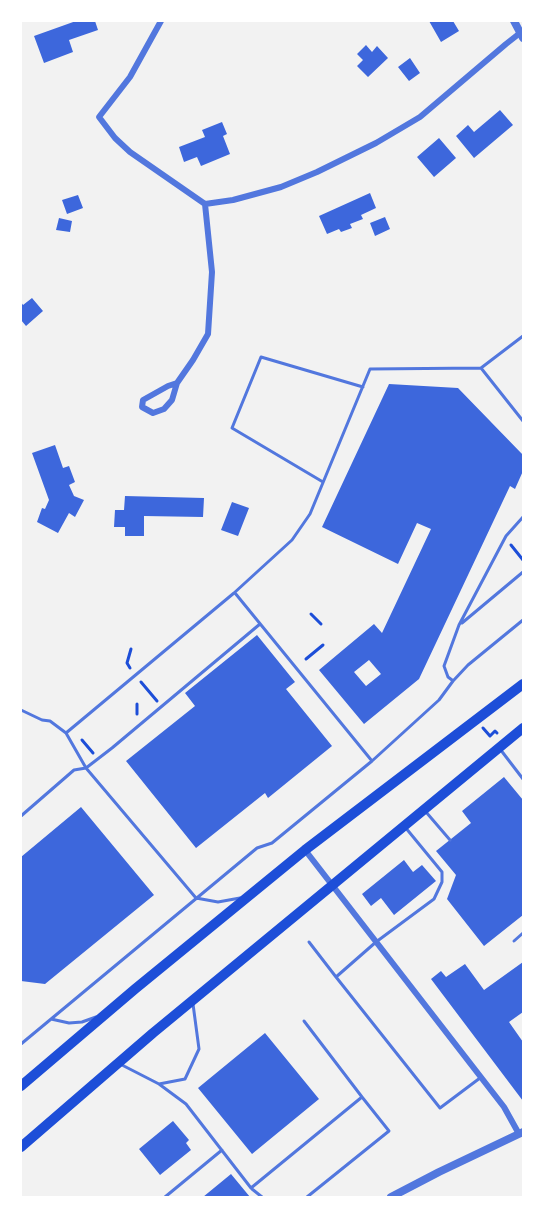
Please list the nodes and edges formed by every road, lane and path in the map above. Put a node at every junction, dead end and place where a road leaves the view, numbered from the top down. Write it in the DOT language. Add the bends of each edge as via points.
graph roads {
  1 [pos="161,21"];
  2 [pos="514,21"];
  3 [pos="522,36"];
  4 [pos="206,204"];
  5 [pos="523,336"];
  6 [pos="481,368"];
  7 [pos="177,383"];
  8 [pos="363,387"];
  9 [pos="523,421"];
  10 [pos="323,482"];
  11 [pos="523,517"];
  12 [pos="508,541"];
  13 [pos="523,560"];
  14 [pos="523,573"];
  15 [pos="234,593"];
  16 [pos="311,614"];
  17 [pos="523,620"];
  18 [pos="260,624"];
  19 [pos="321,624"];
  20 [pos="459,625"];
  21 [pos="324,645"];
  22 [pos="131,649"];
  23 [pos="306,659"];
  24 [pos="130,668"];
  25 [pos="453,681"];
  26 [pos="141,682"];
  27 [pos="523,684"];
  28 [pos="158,702"];
  29 [pos="137,704"];
  30 [pos="21,710"];
  31 [pos="137,719"];
  32 [pos="482,727"];
  33 [pos="523,728"];
  34 [pos="66,733"];
  35 [pos="498,734"];
  36 [pos="79,736"];
  37 [pos="499,748"];
  38 [pos="94,755"];
  39 [pos="372,761"];
  40 [pos="86,768"];
  41 [pos="523,779"];
  42 [pos="424,810"];
  43 [pos="21,816"];
  44 [pos="404,825"];
  45 [pos="450,840"];
  46 [pos="305,850"];
  47 [pos="332,885"];
  48 [pos="252,893"];
  49 [pos="196,898"];
  50 [pos="523,933"];
  51 [pos="514,941"];
  52 [pos="309,942"];
  53 [pos="376,942"];
  54 [pos="336,976"];
  55 [pos="193,1000"];
  56 [pos="111,1009"];
  57 [pos="51,1019"];
  58 [pos="304,1021"];
  59 [pos="21,1044"];
  60 [pos="118,1063"];
  61 [pos="481,1077"];
  62 [pos="159,1084"];
  63 [pos="21,1086"];
  64 [pos="362,1097"];
  65 [pos="521,1133"];
  66 [pos="21,1147"];
  67 [pos="222,1150"];
  68 [pos="251,1188"];
  69 [pos="165,1197"];
  70 [pos="262,1197"];
  71 [pos="307,1197"];
  72 [pos="391,1197"];
  1 -- 4 [label="street" via="130,77 99,117 130,152"];
  2 -- 3 [label="street"];
  3 -- 4 [label="street" via="506,44 420,117 376,143 281,187"];
  4 -- 7 [label="street" via="212,272 208,334"];
  5 -- 6 [label="lane"];
  6 -- 8 [label="lane" via="370,369"];
  6 -- 9 [label="lane"];
  7 -- 7 [label="street" via="148,396 142,406 153,413 164,409 172,400"];
  8 -- 10 [label="lane"];
  8 -- 10 [label="lane" via="261,357 232,428"];
  10 -- 15 [label="lane" via="302,528"];
  11 -- 20 [label="lane" via="506,536"];
  12 -- 13 [label="path"];
  14 -- 20 [label="lane"];
  15 -- 18 [label="lane"];
  15 -- 34 [label="lane"];
  16 -- 19 [label="path"];
  17 -- 25 [label="lane"];
  18 -- 39 [label="lane"];
  18 -- 40 [label="lane"];
  20 -- 25 [label="lane" via="444,666"];
  21 -- 23 [label="path"];
  22 -- 24 [label="path" via="127,663"];
  25 -- 39 [label="lane" via="439,700"];
  26 -- 28 [label="path"];
  27 -- 46 [label="highway"];
  29 -- 31 [label="path"];
  30 -- 34 [label="lane" via="50,721"];
  32 -- 35 [label="path" via="490,736 495,731"];
  33 -- 37 [label="highway"];
  34 -- 40 [label="lane"];
  36 -- 38 [label="path"];
  37 -- 41 [label="lane"];
  37 -- 42 [label="highway"];
  39 -- 49 [label="lane" via="272,843 257,848"];
  40 -- 43 [label="lane" via="75,770"];
  40 -- 49 [label="lane"];
  42 -- 44 [label="highway"];
  42 -- 45 [label="lane"];
  44 -- 47 [label="highway"];
  44 -- 53 [label="lane" via="442,872 442,882 434,899"];
  46 -- 47 [label="street"];
  46 -- 48 [label="highway"];
  47 -- 53 [label="street"];
  47 -- 55 [label="highway"];
  48 -- 49 [label="lane" via="227,902"];
  48 -- 56 [label="highway"];
  49 -- 57 [label="lane"];
  50 -- 51 [label="lane"];
  52 -- 54 [label="lane"];
  53 -- 54 [label="lane"];
  53 -- 61 [label="street"];
  54 -- 61 [label="lane" via="440,1108"];
  55 -- 60 [label="highway"];
  55 -- 62 [label="lane" via="199,1049 185,1079"];
  56 -- 57 [label="lane" via="82,1022"];
  56 -- 63 [label="highway"];
  57 -- 59 [label="lane"];
  58 -- 64 [label="lane"];
  60 -- 62 [label="lane"];
  60 -- 66 [label="highway"];
  61 -- 65 [label="street"];
  62 -- 67 [label="lane" via="186,1104"];
  64 -- 68 [label="lane"];
  64 -- 71 [label="lane" via="389,1131"];
  65 -- 72 [label="street"];
  67 -- 68 [label="lane"];
  67 -- 69 [label="lane"];
  68 -- 70 [label="lane"];
}
